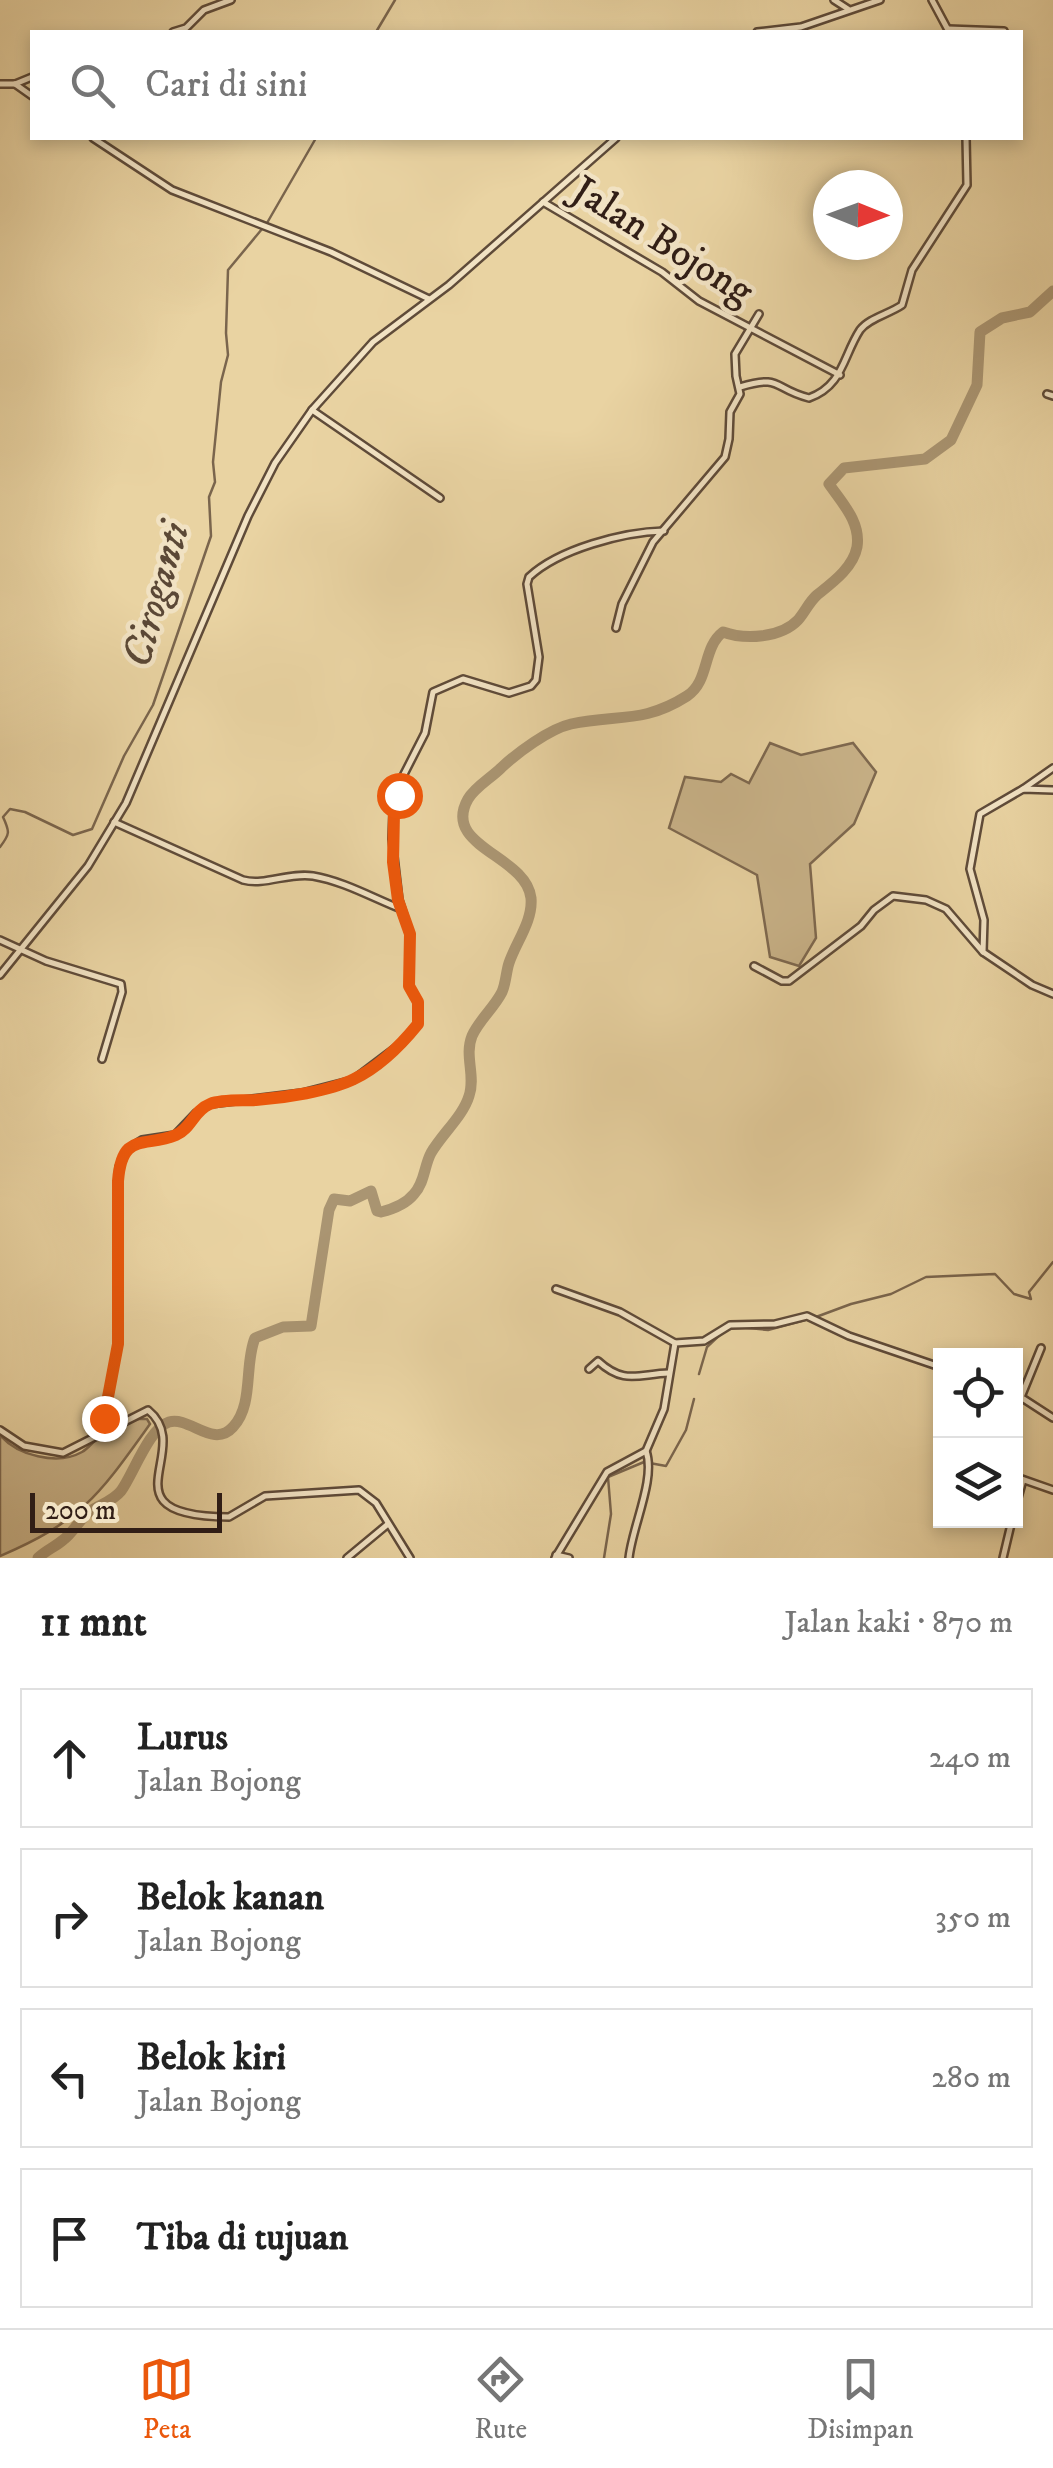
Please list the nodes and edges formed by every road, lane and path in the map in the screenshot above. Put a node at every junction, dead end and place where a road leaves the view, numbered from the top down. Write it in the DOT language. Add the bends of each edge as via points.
graph roads {
  1 [pos="231,0"];
  2 [pos="834,0"];
  3 [pos="880,0"];
  4 [pos="932,0"];
  5 [pos="849,9"];
  6 [pos="180,30"];
  7 [pos="775,30"];
  8 [pos="947,30"];
  9 [pos="30,78"];
  10 [pos="0,84"];
  11 [pos="15,84"];
  12 [pos="30,95"];
  13 [pos="97,140"];
  14 [pos="614,140"];
  15 [pos="966,140"];
  16 [pos="543,202"];
  17 [pos="429,299"];
  18 [pos="759,314"];
  19 [pos="752,330"];
  20 [pos="840,375"];
  21 [pos="740,387"];
  22 [pos="312,410"];
  23 [pos="440,498"];
  24 [pos="664,531"];
  25 [pos="616,628"];
  26 [pos="1053,768"];
  27 [pos="1023,788"];
  28 [pos="1053,790"];
  29 [pos="114,822"];
  30 [pos="402,909"];
  31 [pos="0,940"];
  32 [pos="20,950"];
  33 [pos="982,952"];
  34 [pos="754,966"];
  35 [pos="0,976"];
  36 [pos="1053,994"];
  37 [pos="102,1059"];
  38 [pos="556,1290"];
  39 [pos="675,1343"];
  40 [pos="1042,1348"];
  41 [pos="933,1365"];
  42 [pos="589,1369"];
  43 [pos="669,1373"];
  44 [pos="1023,1385"];
  45 [pos="1023,1398"];
  46 [pos="1053,1418"];
  47 [pos="0,1430"];
  48 [pos="102,1432"];
  49 [pos="646,1452"];
  50 [pos="1023,1479"];
  51 [pos="1053,1490"];
  52 [pos="388,1524"];
  53 [pos="1010,1528"];
  54 [pos="556,1557"];
  55 [pos="347,1558"];
  56 [pos="410,1558"];
  57 [pos="570,1558"];
  58 [pos="629,1558"];
  59 [pos="1003,1558"];
  1 -- 6 [label="street"];
  2 -- 5 [label="street"];
  3 -- 5 [label="street"];
  4 -- 8 [label="street"];
  5 -- 7 [label="street"];
  9 -- 11 [label="street"];
  10 -- 11 [label="street"];
  11 -- 12 [label="street"];
  13 -- 17 [label="street" via="158,183"];
  14 -- 16 [label="street"];
  15 -- 20 [label="street" via="964,192 912,270 904,302 864,325"];
  16 -- 17 [label="street"];
  16 -- 19 [label="street, Jalan Bojong"];
  17 -- 22 [label="street" via="362,352"];
  18 -- 19 [label="street, Jalan Bojong"];
  19 -- 20 [label="street, Jalan Bojong"];
  19 -- 21 [label="street, Jalan Bojong" via="736,354"];
  20 -- 21 [label="street" via="809,398 769,380"];
  21 -- 24 [label="street, Jalan Bojong" via="725,457"];
  22 -- 23 [label="street"];
  22 -- 29 [label="street" via="274,463 248,516"];
  24 -- 25 [label="street, Jalan Bojong" via="646,554"];
  24 -- 30 [label="street" via="606,540 529,578 539,666 531,686 509,693 463,679 435,688 394,813 393,862"];
  26 -- 27 [label="street"];
  27 -- 28 [label="street"];
  27 -- 33 [label="street" via="978,818 970,868 984,920"];
  29 -- 30 [label="street" via="243,880 312,876"];
  29 -- 32 [label="street" via="88,866"];
  30 -- 48 [label="street" via="410,934 409,986 420,1017 402,1043 353,1080 210,1104 176,1135 142,1140 126,1152 118,1181 118,1344"];
  31 -- 32 [label="street"];
  32 -- 35 [label="street"];
  32 -- 37 [label="street" via="121,984"];
  33 -- 34 [label="street" via="946,910 893,896 789,982"];
  33 -- 36 [label="street"];
  38 -- 39 [label="street" via="620,1312"];
  39 -- 41 [label="street" via="704,1341 730,1325 800,1316"];
  39 -- 43 [label="street"];
  40 -- 44 [label="street"];
  42 -- 43 [label="street" via="598,1360 621,1376"];
  43 -- 49 [label="street" via="661,1420"];
  45 -- 46 [label="street"];
  47 -- 48 [label="street" via="24,1446 63,1452"];
  48 -- 52 [label="street" via="145,1410 152,1413 164,1446 156,1491 172,1508 229,1517 264,1496 352,1490 371,1498"];
  49 -- 54 [label="street" via="608,1472"];
  49 -- 58 [label="street" via="650,1463"];
  50 -- 51 [label="street"];
  52 -- 55 [label="street"];
  52 -- 56 [label="street"];
  53 -- 59 [label="street"];
  54 -- 57 [label="street"];
}
